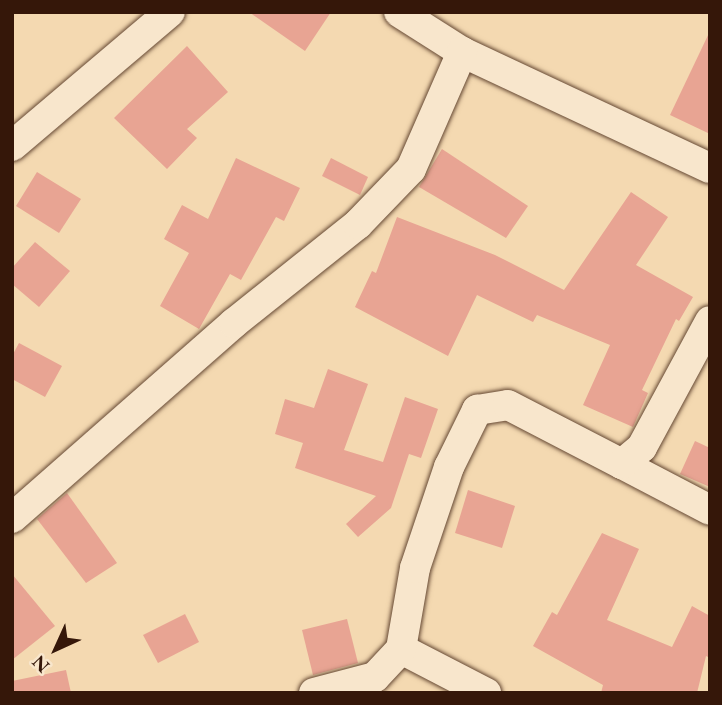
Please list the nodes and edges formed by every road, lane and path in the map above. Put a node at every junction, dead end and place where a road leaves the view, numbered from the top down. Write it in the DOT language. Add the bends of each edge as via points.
graph roads {
  1 [pos="170,12"];
  2 [pos="399,12"];
  3 [pos="462,52"];
  4 [pos="12,146"];
  5 [pos="710,168"];
  6 [pos="710,321"];
  7 [pos="622,464"];
  8 [pos="710,509"];
  9 [pos="12,519"];
  10 [pos="401,649"];
  11 [pos="314,693"];
  12 [pos="486,693"];
  1 -- 4 [label="street"];
  2 -- 3 [label="street"];
  3 -- 5 [label="street"];
  3 -- 9 [label="street" via="411,169 358,224 234,323"];
  6 -- 7 [label="street" via="642,447"];
  7 -- 8 [label="street"];
  7 -- 10 [label="street" via="508,405 477,410 449,467 415,569"];
  10 -- 11 [label="street" via="374,677"];
  10 -- 12 [label="street"];
}
